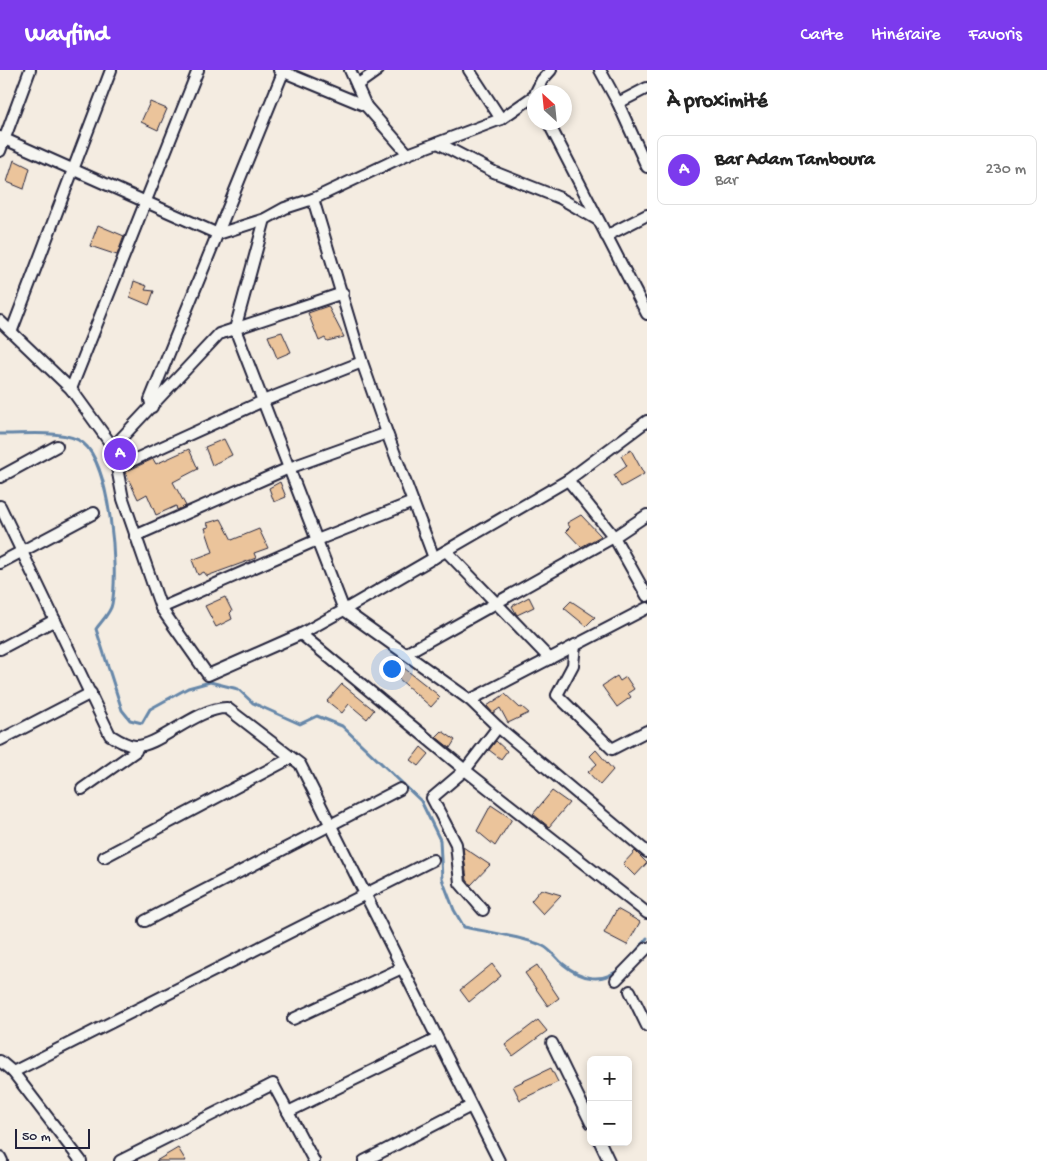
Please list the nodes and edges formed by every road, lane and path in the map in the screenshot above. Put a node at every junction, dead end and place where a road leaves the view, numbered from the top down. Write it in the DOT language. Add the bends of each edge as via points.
graph roads {
  1 [pos="30,70"];
  2 [pos="111,70"];
  3 [pos="198,70"];
  4 [pos="350,70"];
  5 [pos="378,70"];
  6 [pos="470,70"];
  7 [pos="551,70"];
  8 [pos="600,70"];
  9 [pos="282,71"];
  10 [pos="357,85"];
  11 [pos="540,85"];
  12 [pos="647,88"];
  13 [pos="527,102"];
  14 [pos="618,103"];
  15 [pos="366,106"];
  16 [pos="501,119"];
  17 [pos="552,130"];
  18 [pos="2,138"];
  19 [pos="438,143"];
  20 [pos="0,151"];
  21 [pos="408,154"];
  22 [pos="647,167"];
  23 [pos="74,169"];
  24 [pos="313,199"];
  25 [pos="146,202"];
  26 [pos="647,215"];
  27 [pos="265,219"];
  28 [pos="598,220"];
  29 [pos="218,234"];
  30 [pos="606,236"];
  31 [pos="343,293"];
  32 [pos="647,314"];
  33 [pos="0,321"];
  34 [pos="235,329"];
  35 [pos="12,330"];
  36 [pos="362,362"];
  37 [pos="71,389"];
  38 [pos="264,401"];
  39 [pos="152,407"];
  40 [pos="647,421"];
  41 [pos="387,433"];
  42 [pos="57,446"];
  43 [pos="113,447"];
  44 [pos="118,467"];
  45 [pos="289,468"];
  46 [pos="0,477"];
  47 [pos="568,480"];
  48 [pos="413,502"];
  49 [pos="0,506"];
  50 [pos="94,513"];
  51 [pos="647,515"];
  52 [pos="135,536"];
  53 [pos="614,537"];
  54 [pos="317,540"];
  55 [pos="22,551"];
  56 [pos="446,551"];
  57 [pos="434,558"];
  58 [pos="0,563"];
  59 [pos="647,596"];
  60 [pos="496,603"];
  61 [pos="161,608"];
  62 [pos="647,608"];
  63 [pos="344,610"];
  64 [pos="55,620"];
  65 [pos="301,634"];
  66 [pos="575,645"];
  67 [pos="0,649"];
  68 [pos="405,654"];
  69 [pos="550,658"];
  70 [pos="91,693"];
  71 [pos="470,700"];
  72 [pos="498,727"];
  73 [pos="647,731"];
  74 [pos="0,740"];
  75 [pos="137,746"];
  76 [pos="291,758"];
  77 [pos="465,770"];
  78 [pos="82,789"];
  79 [pos="400,789"];
  80 [pos="330,825"];
  81 [pos="646,850"];
  82 [pos="104,858"];
  83 [pos="433,860"];
  84 [pos="365,895"];
  85 [pos="483,910"];
  86 [pos="647,913"];
  87 [pos="145,921"];
  88 [pos="647,948"];
  89 [pos="402,968"];
  90 [pos="616,980"];
  91 [pos="630,992"];
  92 [pos="293,1019"];
  93 [pos="647,1026"];
  94 [pos="437,1039"];
  95 [pos="552,1044"];
  96 [pos="0,1061"];
  97 [pos="13,1072"];
  98 [pos="471,1106"];
  99 [pos="288,1112"];
  100 [pos="587,1115"];
  101 [pos="602,1146"];
  102 [pos="0,1157"];
  103 [pos="2,1161"];
  104 [pos="81,1161"];
  105 [pos="120,1161"];
  106 [pos="314,1161"];
  107 [pos="364,1161"];
  108 [pos="499,1161"];
  109 [pos="609,1161"];
  1 -- 18 [label="street"];
  2 -- 23 [label="street"];
  3 -- 25 [label="street"];
  4 -- 10 [label="street"];
  5 -- 10 [label="street"];
  6 -- 16 [label="street"];
  7 -- 11 [label="street"];
  8 -- 14 [label="street"];
  9 -- 15 [label="street"];
  9 -- 29 [label="street"];
  10 -- 15 [label="street"];
  12 -- 14 [label="street"];
  13 -- 16 [label="street"];
  14 -- 22 [label="street"];
  15 -- 21 [label="street"];
  16 -- 19 [label="street"];
  17 -- 28 [label="street"];
  18 -- 20 [label="street"];
  18 -- 23 [label="street"];
  19 -- 21 [label="street"];
  19 -- 28 [label="street" via="494,172 560,198"];
  21 -- 24 [label="street"];
  23 -- 25 [label="street"];
  23 -- 35 [label="street"];
  24 -- 27 [label="street"];
  24 -- 31 [label="street"];
  25 -- 29 [label="street"];
  25 -- 37 [label="street"];
  26 -- 30 [label="street"];
  27 -- 29 [label="street"];
  27 -- 34 [label="street"];
  28 -- 30 [label="street"];
  29 -- 39 [label="street" via="150,400"];
  30 -- 32 [label="street"];
  31 -- 34 [label="street"];
  31 -- 36 [label="street"];
  33 -- 35 [label="street"];
  34 -- 38 [label="street"];
  34 -- 39 [label="street" via="219,334"];
  35 -- 37 [label="street"];
  36 -- 38 [label="street"];
  36 -- 41 [label="street"];
  37 -- 43 [label="street"];
  38 -- 44 [label="street"];
  38 -- 45 [label="street"];
  39 -- 43 [label="street"];
  40 -- 47 [label="street"];
  41 -- 45 [label="street"];
  41 -- 48 [label="street"];
  42 -- 46 [label="street"];
  43 -- 44 [label="street"];
  44 -- 52 [label="street" via="123,499"];
  45 -- 52 [label="street"];
  45 -- 54 [label="street"];
  47 -- 53 [label="street"];
  47 -- 56 [label="street"];
  48 -- 54 [label="street"];
  48 -- 57 [label="street"];
  49 -- 55 [label="street"];
  50 -- 55 [label="street"];
  51 -- 53 [label="street"];
  52 -- 61 [label="street"];
  53 -- 59 [label="street"];
  53 -- 60 [label="street"];
  54 -- 61 [label="street"];
  54 -- 63 [label="street"];
  55 -- 58 [label="street"];
  55 -- 64 [label="street"];
  56 -- 57 [label="street"];
  56 -- 60 [label="street"];
  57 -- 63 [label="street"];
  60 -- 68 [label="street"];
  60 -- 69 [label="street"];
  61 -- 65 [label="street" via="208,675"];
  62 -- 66 [label="street"];
  63 -- 65 [label="street"];
  63 -- 68 [label="street"];
  64 -- 67 [label="street"];
  64 -- 70 [label="street"];
  65 -- 77 [label="street"];
  66 -- 69 [label="street"];
  66 -- 73 [label="street" via="573,665 557,695 612,749"];
  68 -- 71 [label="street"];
  69 -- 71 [label="street"];
  70 -- 74 [label="street"];
  70 -- 75 [label="street" via="110,734 121,742"];
  71 -- 72 [label="street"];
  72 -- 77 [label="street"];
  72 -- 81 [label="street"];
  75 -- 76 [label="street" via="210,710 227,708"];
  75 -- 78 [label="street" via="136,751"];
  76 -- 80 [label="street" via="300,764"];
  76 -- 82 [label="street"];
  77 -- 85 [label="street" via="432,798 456,844 460,883"];
  77 -- 86 [label="street"];
  79 -- 80 [label="street"];
  80 -- 84 [label="street"];
  80 -- 87 [label="street"];
  83 -- 84 [label="street"];
  84 -- 89 [label="street"];
  84 -- 97 [label="street"];
  88 -- 90 [label="street"];
  89 -- 92 [label="street"];
  89 -- 94 [label="street"];
  91 -- 93 [label="street"];
  94 -- 98 [label="street"];
  94 -- 99 [label="street"];
  95 -- 100 [label="street"];
  96 -- 97 [label="street"];
  97 -- 104 [label="street"];
  98 -- 107 [label="street"];
  98 -- 108 [label="street"];
  99 -- 105 [label="street" via="273,1084"];
  99 -- 106 [label="street"];
  101 -- 109 [label="street"];
  102 -- 103 [label="street"];
}
